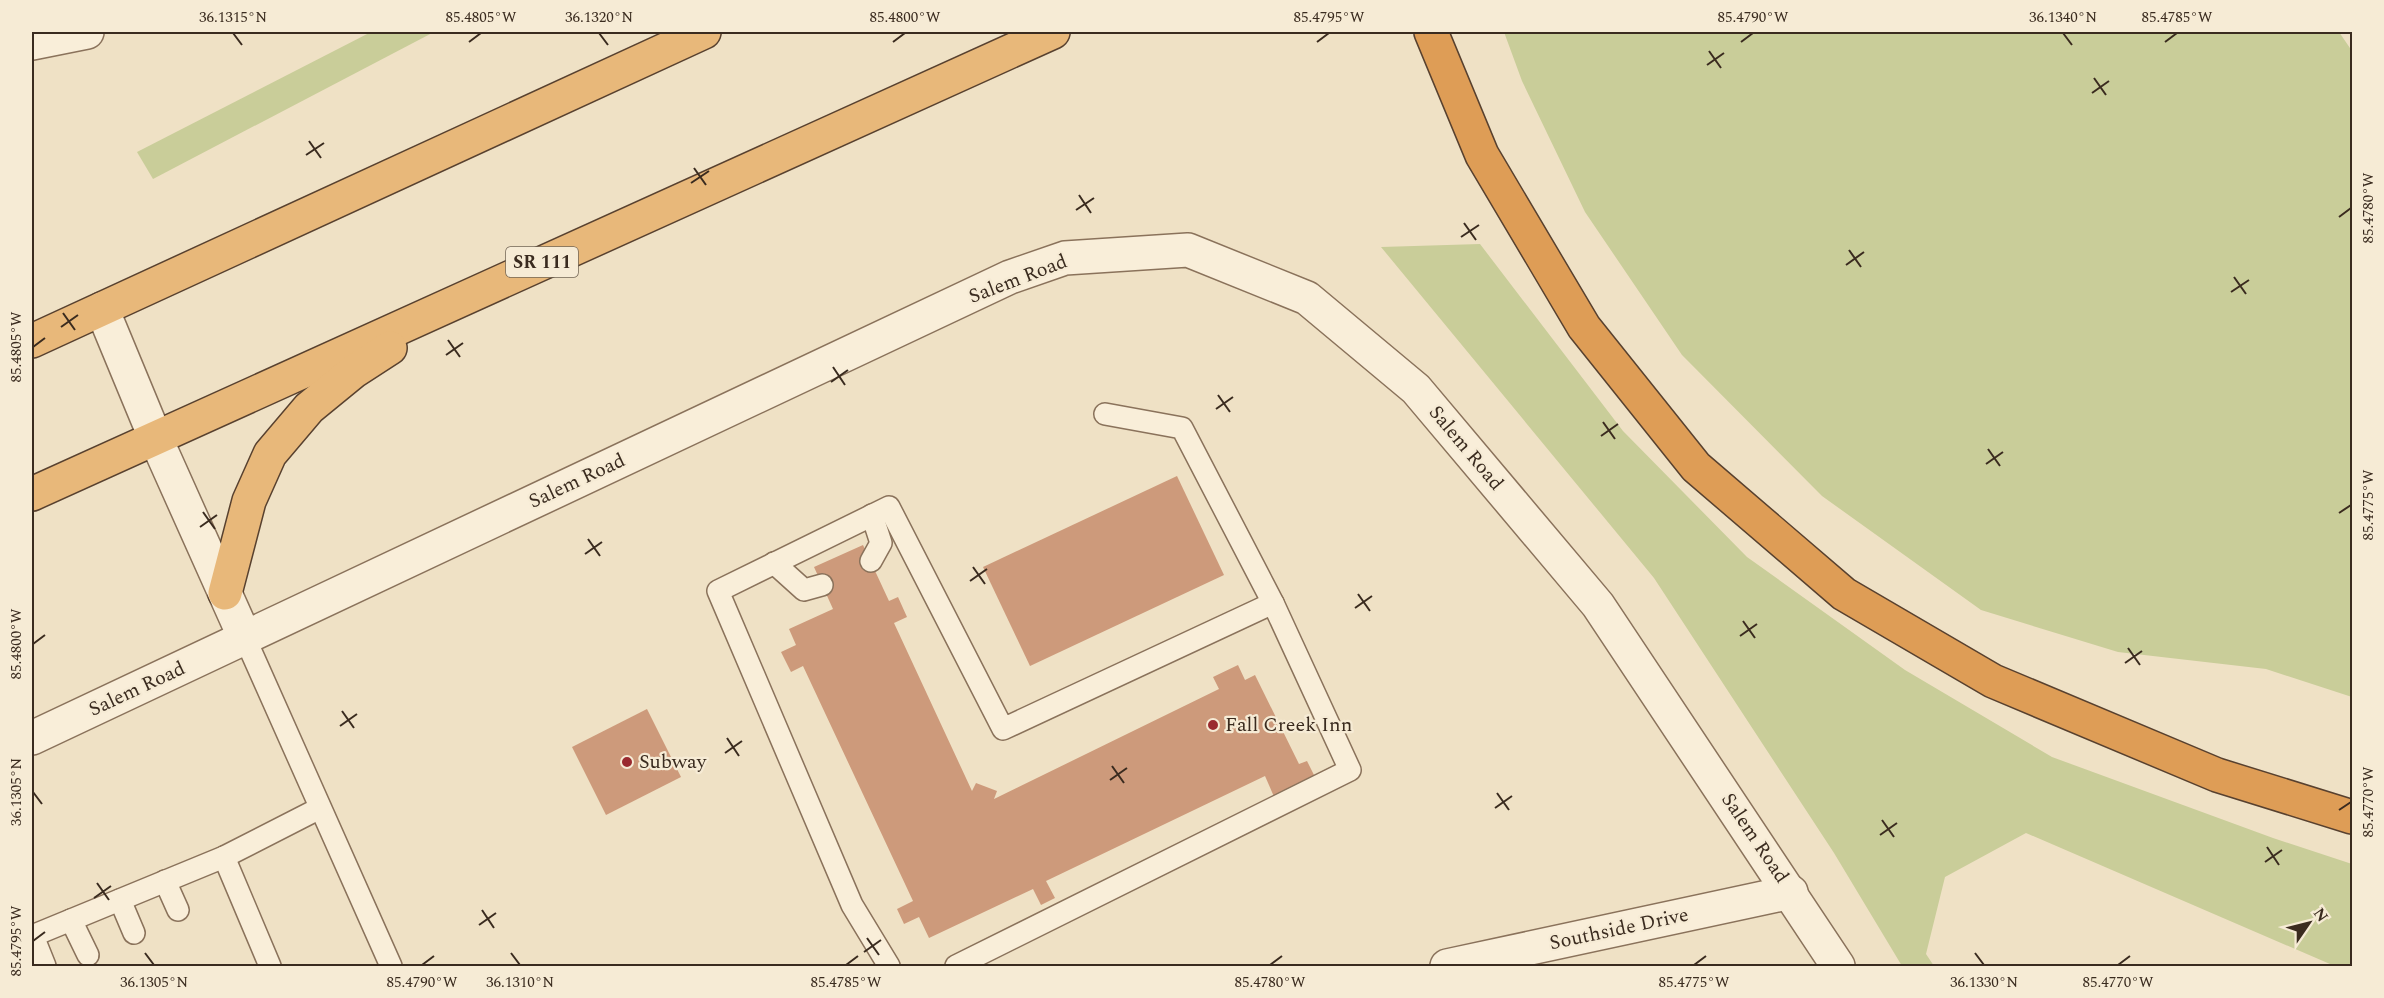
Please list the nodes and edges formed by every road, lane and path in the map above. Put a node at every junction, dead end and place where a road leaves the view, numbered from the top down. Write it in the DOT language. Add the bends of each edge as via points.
graph roads {
  1 [pos="87,32"];
  2 [pos="704,32"];
  3 [pos="1053,32"];
  4 [pos="1431,32"];
  5 [pos="32,43"];
  6 [pos="475,292"];
  7 [pos="102,309"];
  8 [pos="32,341"];
  9 [pos="1105,414"];
  10 [pos="155,437"];
  11 [pos="32,494"];
  12 [pos="872,515"];
  13 [pos="871,561"];
  14 [pos="774,563"];
  15 [pos="822,585"];
  16 [pos="225,593"];
  17 [pos="1273,603"];
  18 [pos="245,638"];
  19 [pos="32,738"];
  20 [pos="320,808"];
  21 [pos="2352,817"];
  22 [pos="224,858"];
  23 [pos="165,881"];
  24 [pos="1791,892"];
  25 [pos="120,900"];
  26 [pos="178,910"];
  27 [pos="71,920"];
  28 [pos="134,933"];
  29 [pos="32,936"];
  30 [pos="88,955"];
  31 [pos="45,966"];
  32 [pos="270,966"];
  33 [pos="391,966"];
  34 [pos="889,966"];
  35 [pos="956,966"];
  36 [pos="1447,966"];
  37 [pos="1838,966"];
  1 -- 5 [label="street"];
  2 -- 7 [label="highway"];
  3 -- 6 [label="highway, SR 111"];
  4 -- 21 [label="highway" via="1482,155 1584,327 1696,467 1844,594 1993,681 2217,775"];
  6 -- 10 [label="highway, SR 111"];
  6 -- 16 [label="highway" via="354,372 309,408 270,454 249,501"];
  7 -- 8 [label="highway"];
  7 -- 10 [label="street"];
  9 -- 17 [label="lane" via="1182,428"];
  10 -- 11 [label="highway, SR 111"];
  10 -- 16 [label="street"];
  12 -- 13 [label="lane" via="881,543"];
  12 -- 14 [label="lane"];
  12 -- 17 [label="lane" via="889,507 1003,729"];
  14 -- 15 [label="lane" via="804,590"];
  14 -- 34 [label="lane" via="717,591 852,905"];
  16 -- 18 [label="street"];
  17 -- 35 [label="lane" via="1350,770"];
  18 -- 19 [label="street, Salem Road"];
  18 -- 20 [label="lane"];
  18 -- 24 [label="street, Salem Road" via="1010,277 1065,258 1188,250 1307,298 1416,389 1598,605"];
  20 -- 22 [label="lane"];
  20 -- 33 [label="lane"];
  22 -- 23 [label="lane"];
  22 -- 32 [label="lane"];
  23 -- 25 [label="lane"];
  23 -- 26 [label="lane"];
  24 -- 36 [label="street, Southside Drive"];
  24 -- 37 [label="street, Salem Road"];
  25 -- 27 [label="lane"];
  25 -- 28 [label="lane"];
  27 -- 29 [label="lane"];
  27 -- 30 [label="lane"];
  29 -- 31 [label="lane"];
}
